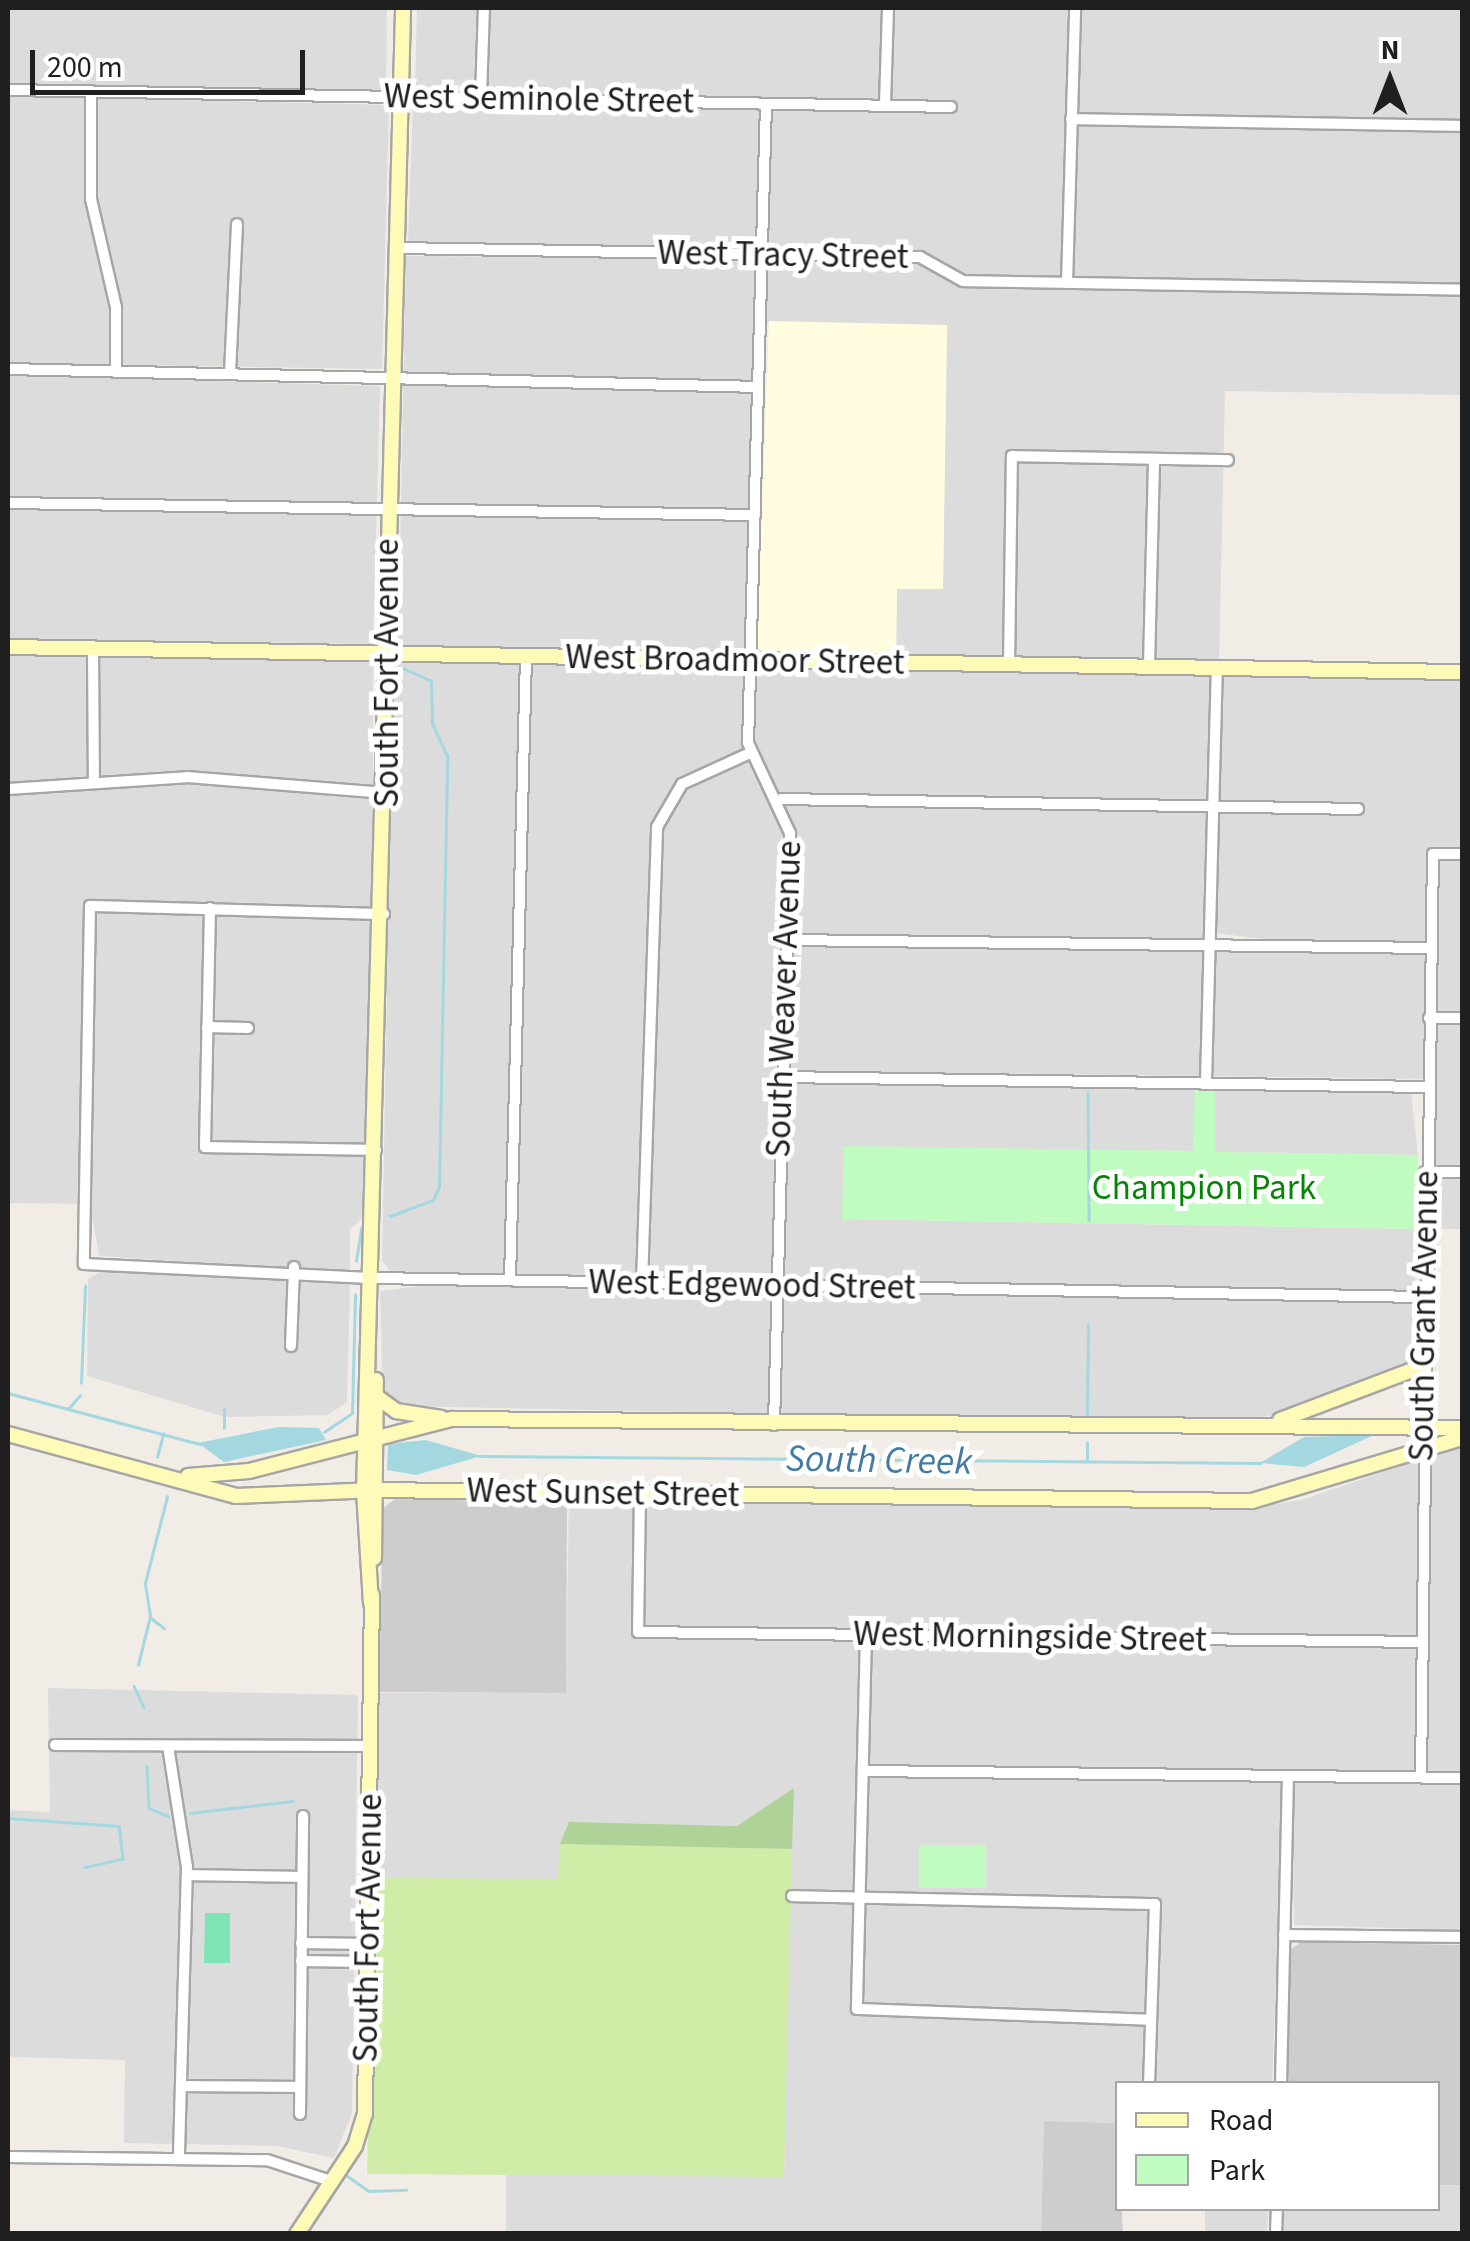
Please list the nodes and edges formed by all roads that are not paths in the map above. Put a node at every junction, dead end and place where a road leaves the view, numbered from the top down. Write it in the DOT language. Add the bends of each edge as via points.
graph roads {
  1 [pos="403,8"];
  2 [pos="484,8"];
  3 [pos="888,8"];
  4 [pos="1075,8"];
  5 [pos="8,90"];
  6 [pos="91,91"];
  7 [pos="400,96"];
  8 [pos="482,97"];
  9 [pos="766,104"];
  10 [pos="886,104"];
  11 [pos="952,107"];
  12 [pos="1072,119"];
  13 [pos="1462,126"];
  14 [pos="237,224"];
  15 [pos="396,248"];
  16 [pos="763,254"];
  17 [pos="1068,283"];
  18 [pos="1462,290"];
  19 [pos="8,369"];
  20 [pos="116,372"];
  21 [pos="230,374"];
  22 [pos="392,378"];
  23 [pos="758,387"];
  24 [pos="1154,459"];
  25 [pos="1228,460"];
  26 [pos="8,504"];
  27 [pos="388,509"];
  28 [pos="754,515"];
  29 [pos="8,647"];
  30 [pos="94,648"];
  31 [pos="382,652"];
  32 [pos="526,655"];
  33 [pos="750,660"];
  34 [pos="1009,665"];
  35 [pos="1149,666"];
  36 [pos="1217,668"];
  37 [pos="1462,672"];
  38 [pos="750,753"];
  39 [pos="94,782"];
  40 [pos="8,789"];
  41 [pos="386,794"];
  42 [pos="781,799"];
  43 [pos="1213,806"];
  44 [pos="1358,809"];
  45 [pos="1462,854"];
  46 [pos="210,908"];
  47 [pos="384,914"];
  48 [pos="787,940"];
  49 [pos="1210,944"];
  50 [pos="1431,948"];
  51 [pos="1429,1018"];
  52 [pos="1462,1018"];
  53 [pos="207,1028"];
  54 [pos="248,1028"];
  55 [pos="782,1076"];
  56 [pos="1206,1083"];
  57 [pos="1428,1087"];
  58 [pos="377,1150"];
  59 [pos="1424,1172"];
  60 [pos="1462,1172"];
  61 [pos="294,1268"];
  62 [pos="375,1278"];
  63 [pos="510,1280"];
  64 [pos="642,1283"];
  65 [pos="776,1287"];
  66 [pos="1421,1297"];
  67 [pos="373,1339"];
  68 [pos="291,1346"];
  69 [pos="1420,1367"];
  70 [pos="377,1397"];
  71 [pos="452,1420"];
  72 [pos="774,1424"];
  73 [pos="1422,1425"];
  74 [pos="1462,1428"];
  75 [pos="1234,1432"];
  76 [pos="8,1434"];
  77 [pos="1462,1438"];
  78 [pos="371,1439"];
  79 [pos="1422,1445"];
  80 [pos="158,1474"];
  81 [pos="369,1490"];
  82 [pos="640,1492"];
  83 [pos="866,1635"];
  84 [pos="1422,1642"];
  85 [pos="55,1745"];
  86 [pos="168,1746"];
  87 [pos="370,1746"];
  88 [pos="865,1771"];
  89 [pos="1288,1776"];
  90 [pos="1421,1777"];
  91 [pos="1462,1778"];
  92 [pos="302,1816"];
  93 [pos="187,1874"];
  94 [pos="302,1877"];
  95 [pos="792,1896"];
  96 [pos="860,1898"];
  97 [pos="1284,1934"];
  98 [pos="1462,1938"];
  99 [pos="300,1943"];
  100 [pos="368,1944"];
  101 [pos="300,1960"];
  102 [pos="368,1962"];
  103 [pos="1151,2020"];
  104 [pos="1149,2081"];
  105 [pos="1281,2081"];
  106 [pos="181,2086"];
  107 [pos="300,2087"];
  108 [pos="300,2114"];
  109 [pos="8,2157"];
  110 [pos="179,2159"];
  111 [pos="331,2182"];
  112 [pos="297,2234"];
  1 -- 7 [label="street, South Fort Avenue"];
  2 -- 8 [label="street"];
  3 -- 10 [label="street"];
  4 -- 12 [label="street"];
  5 -- 6 [label="street, West Seminole Street"];
  6 -- 7 [label="street, West Seminole Street"];
  6 -- 20 [label="street" via="90,186 116,308"];
  7 -- 8 [label="street, West Seminole Street"];
  7 -- 15 [label="street, South Fort Avenue"];
  8 -- 9 [label="street, West Seminole Street"];
  9 -- 10 [label="street, West Seminole Street"];
  9 -- 16 [label="street"];
  10 -- 11 [label="street, West Seminole Street"];
  12 -- 13 [label="street"];
  12 -- 17 [label="street"];
  14 -- 21 [label="street"];
  15 -- 16 [label="street, West Tracy Street"];
  15 -- 22 [label="street, South Fort Avenue"];
  16 -- 17 [label="street, West Tracy Street" via="924,258 958,281"];
  16 -- 23 [label="street"];
  17 -- 18 [label="street, West Tracy Street"];
  19 -- 20 [label="street"];
  20 -- 21 [label="street"];
  21 -- 22 [label="street"];
  22 -- 23 [label="street"];
  22 -- 27 [label="street, South Fort Avenue"];
  23 -- 28 [label="street"];
  24 -- 25 [label="street"];
  24 -- 34 [label="street" via="1012,456"];
  24 -- 35 [label="street"];
  26 -- 27 [label="street"];
  27 -- 28 [label="street"];
  27 -- 31 [label="street, South Fort Avenue"];
  28 -- 33 [label="street"];
  29 -- 30 [label="street, West Broadmoor Street"];
  30 -- 31 [label="street, West Broadmoor Street"];
  30 -- 39 [label="street"];
  31 -- 32 [label="street, West Broadmoor Street"];
  31 -- 41 [label="street, South Fort Avenue"];
  32 -- 33 [label="street, West Broadmoor Street"];
  32 -- 63 [label="street"];
  33 -- 34 [label="street, West Broadmoor Street"];
  33 -- 38 [label="street"];
  34 -- 35 [label="street, West Broadmoor Street"];
  35 -- 36 [label="street, West Broadmoor Street"];
  36 -- 37 [label="street, West Broadmoor Street"];
  36 -- 43 [label="street"];
  38 -- 42 [label="street, South Weaver Avenue"];
  38 -- 64 [label="street" via="682,784 657,826"];
  39 -- 40 [label="street"];
  39 -- 41 [label="street" via="187,777"];
  41 -- 47 [label="street, South Fort Avenue"];
  42 -- 43 [label="street"];
  42 -- 48 [label="street, South Weaver Avenue" via="790,834"];
  43 -- 44 [label="street"];
  43 -- 49 [label="street"];
  45 -- 50 [label="street, South Grant Avenue" via="1433,854"];
  46 -- 47 [label="street"];
  46 -- 53 [label="street"];
  46 -- 61 [label="street, West Edgewood Street" via="90,906 84,1264"];
  47 -- 58 [label="street, South Fort Avenue"];
  48 -- 49 [label="street"];
  48 -- 55 [label="street, South Weaver Avenue"];
  49 -- 50 [label="street"];
  49 -- 56 [label="street"];
  50 -- 51 [label="street, South Grant Avenue"];
  51 -- 52 [label="street"];
  51 -- 57 [label="street, South Grant Avenue"];
  53 -- 54 [label="street"];
  53 -- 58 [label="street" via="204,1147"];
  55 -- 56 [label="street"];
  55 -- 65 [label="street, South Weaver Avenue"];
  56 -- 57 [label="street"];
  57 -- 59 [label="street, South Grant Avenue"];
  58 -- 62 [label="street, South Fort Avenue"];
  59 -- 60 [label="street"];
  59 -- 66 [label="street, South Grant Avenue"];
  61 -- 62 [label="street, West Edgewood Street"];
  61 -- 68 [label="street"];
  62 -- 63 [label="street, West Edgewood Street"];
  62 -- 67 [label="street, South Fort Avenue"];
  63 -- 64 [label="street, West Edgewood Street"];
  64 -- 65 [label="street, West Edgewood Street"];
  65 -- 66 [label="street, West Edgewood Street"];
  65 -- 72 [label="street, South Weaver Avenue"];
  66 -- 69 [label="street, South Grant Avenue"];
  67 -- 70 [label="street, South Fort Avenue"];
  67 -- 78 [label="street, South Fort Avenue"];
  69 -- 73 [label="street, South Grant Avenue"];
  69 -- 75 [label="street"];
  70 -- 71 [label="street" via="396,1412"];
  70 -- 78 [label="street, South Fort Avenue"];
  71 -- 72 [label="street, West Sunset Street"];
  71 -- 78 [label="street, West Sunset Street"];
  72 -- 75 [label="street, West Sunset Street"];
  73 -- 74 [label="street, West Sunset Street"];
  73 -- 75 [label="street, West Sunset Street" via="1312,1422"];
  73 -- 79 [label="street, South Grant Avenue"];
  76 -- 80 [label="street, West Sunset Street"];
  77 -- 79 [label="street, West Sunset Street"];
  78 -- 80 [label="street, West Sunset Street" via="236,1474"];
  78 -- 81 [label="street, South Fort Avenue"];
  79 -- 82 [label="street, West Sunset Street" via="1252,1501"];
  79 -- 84 [label="street, South Grant Avenue"];
  80 -- 81 [label="street, West Sunset Street" via="236,1496"];
  81 -- 82 [label="street, West Sunset Street"];
  81 -- 87 [label="street, South Fort Avenue"];
  82 -- 83 [label="street, West Morningside Street" via="638,1632"];
  83 -- 84 [label="street, West Morningside Street"];
  83 -- 88 [label="street"];
  84 -- 90 [label="street, South Grant Avenue"];
  85 -- 86 [label="street"];
  86 -- 87 [label="street"];
  86 -- 93 [label="street"];
  87 -- 100 [label="street, South Fort Avenue"];
  88 -- 89 [label="street"];
  88 -- 96 [label="street"];
  89 -- 90 [label="street"];
  89 -- 97 [label="street"];
  90 -- 91 [label="street"];
  92 -- 94 [label="street"];
  93 -- 94 [label="street"];
  93 -- 106 [label="street"];
  94 -- 99 [label="street"];
  95 -- 96 [label="street"];
  96 -- 103 [label="street" via="857,2009"];
  96 -- 103 [label="street" via="1154,1904"];
  97 -- 98 [label="street"];
  97 -- 105 [label="street"];
  99 -- 100 [label="street"];
  99 -- 101 [label="street"];
  100 -- 102 [label="street, South Fort Avenue"];
  101 -- 102 [label="street"];
  101 -- 107 [label="street"];
  102 -- 111 [label="street, South Fort Avenue" via="365,2114"];
  103 -- 104 [label="street"];
  106 -- 107 [label="street"];
  106 -- 110 [label="street"];
  107 -- 108 [label="street"];
  109 -- 110 [label="street"];
  110 -- 111 [label="street" via="288,2162"];
  111 -- 112 [label="street, South Fort Avenue"];
}
